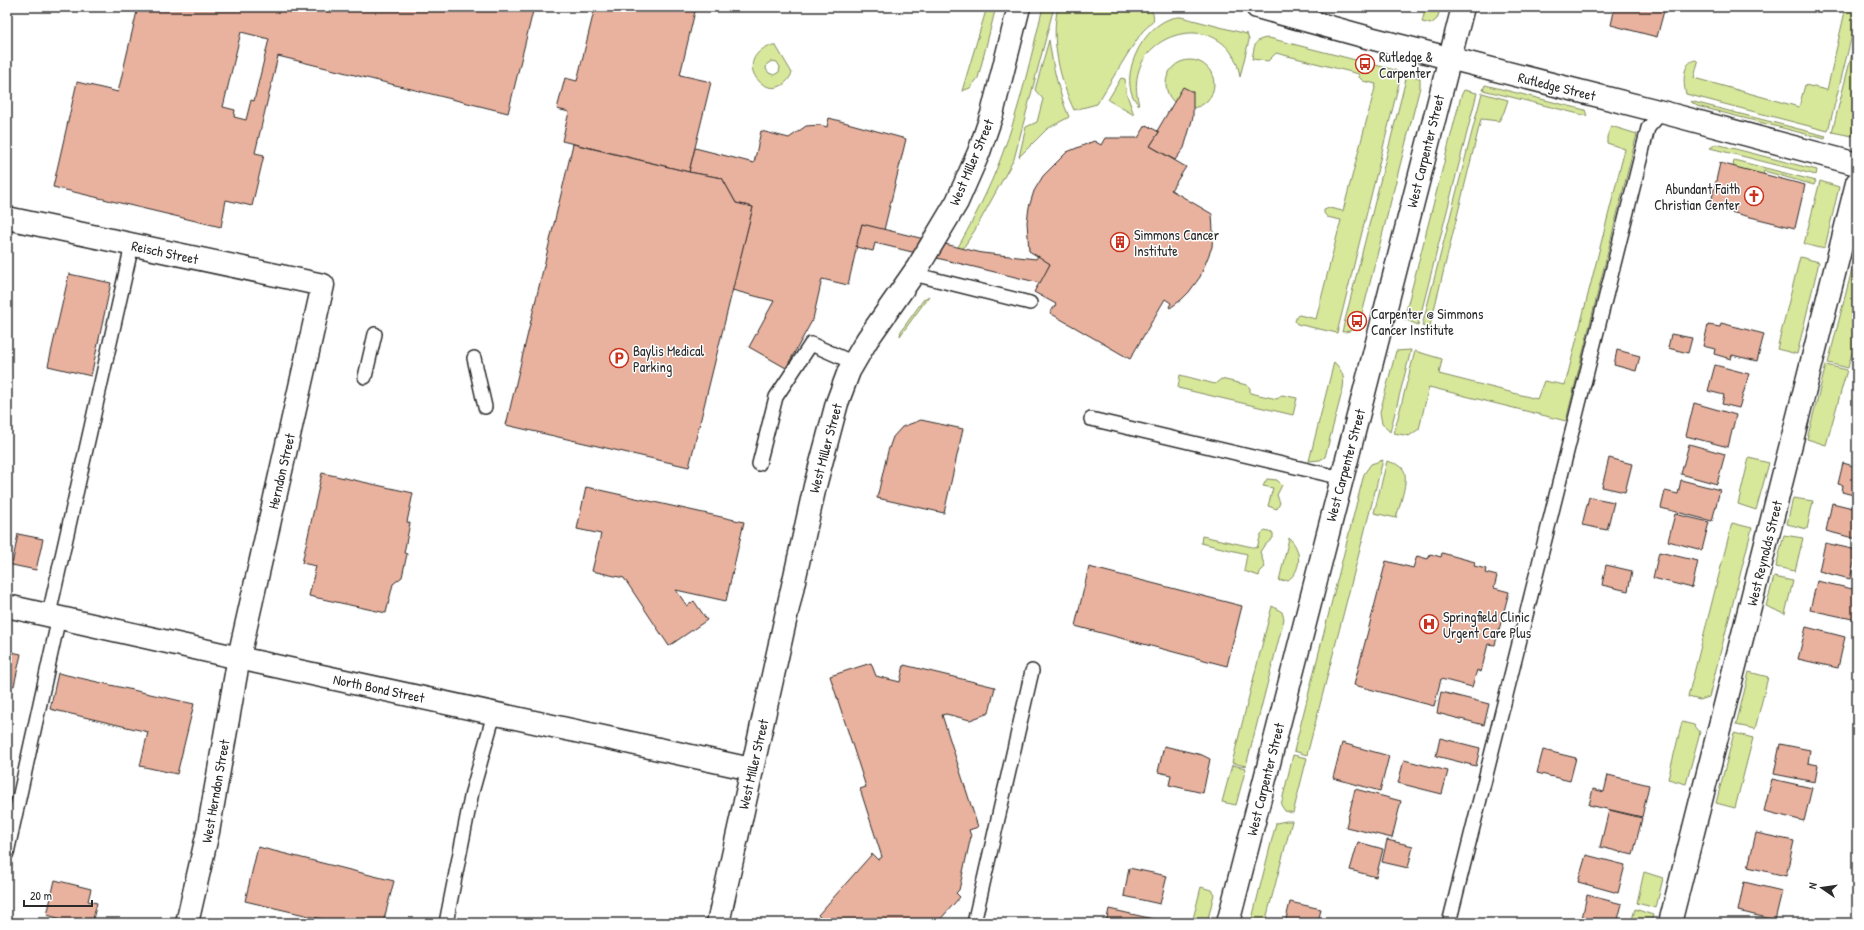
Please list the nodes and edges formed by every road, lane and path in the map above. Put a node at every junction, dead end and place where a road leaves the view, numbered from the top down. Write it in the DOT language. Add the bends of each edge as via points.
graph roads {
  1 [pos="1019,7"];
  2 [pos="1257,7"];
  3 [pos="1463,7"];
  4 [pos="1449,58"];
  5 [pos="1662,112"];
  6 [pos="1857,164"];
  7 [pos="1857,183"];
  8 [pos="7,218"];
  9 [pos="132,245"];
  10 [pos="913,274"];
  11 [pos="323,285"];
  12 [pos="1030,303"];
  13 [pos="375,334"];
  14 [pos="474,358"];
  15 [pos="854,363"];
  16 [pos="365,377"];
  17 [pos="485,407"];
  18 [pos="1091,419"];
  19 [pos="759,464"];
  20 [pos="1342,478"];
  21 [pos="7,606"];
  22 [pos="54,616"];
  23 [pos="239,657"];
  24 [pos="1032,671"];
  25 [pos="494,714"];
  26 [pos="751,769"];
  27 [pos="7,853"];
  28 [pos="187,923"];
  29 [pos="446,923"];
  30 [pos="718,923"];
  31 [pos="974,923"];
  32 [pos="1228,923"];
  33 [pos="1449,923"];
  34 [pos="1670,923"];
  1 -- 10 [label="street, West Miller Street" via="992,114 979,152 957,202"];
  2 -- 4 [label="street, Rutledge Street"];
  3 -- 4 [label="street, West Carpenter Street"];
  4 -- 5 [label="street, Rutledge Street"];
  4 -- 20 [label="street, West Carpenter Street"];
  5 -- 6 [label="street, Rutledge Street"];
  5 -- 33 [label="lane" via="1648,128"];
  7 -- 34 [label="street, West Reynolds Street"];
  8 -- 9 [label="street, Reisch Street"];
  9 -- 11 [label="street, Reisch Street"];
  9 -- 22 [label="lane"];
  10 -- 12 [label="lane"];
  10 -- 15 [label="street, West Miller Street"];
  11 -- 23 [label="street, Herndon Street"];
  13 -- 16 [label="lane" via="365,353"];
  14 -- 17 [label="lane"];
  15 -- 19 [label="lane" via="811,344 776,397"];
  15 -- 26 [label="street, West Miller Street" via="837,403 825,446"];
  18 -- 20 [label="lane"];
  20 -- 32 [label="street, West Carpenter Street"];
  21 -- 22 [label="street, North Bond Street"];
  22 -- 23 [label="street, North Bond Street"];
  22 -- 27 [label="lane"];
  23 -- 25 [label="street, North Bond Street"];
  23 -- 28 [label="street, West Herndon Street" via="208,832"];
  24 -- 31 [label="lane"];
  25 -- 26 [label="street, North Bond Street"];
  25 -- 29 [label="lane" via="472,792"];
  26 -- 30 [label="street, West Miller Street"];
}
